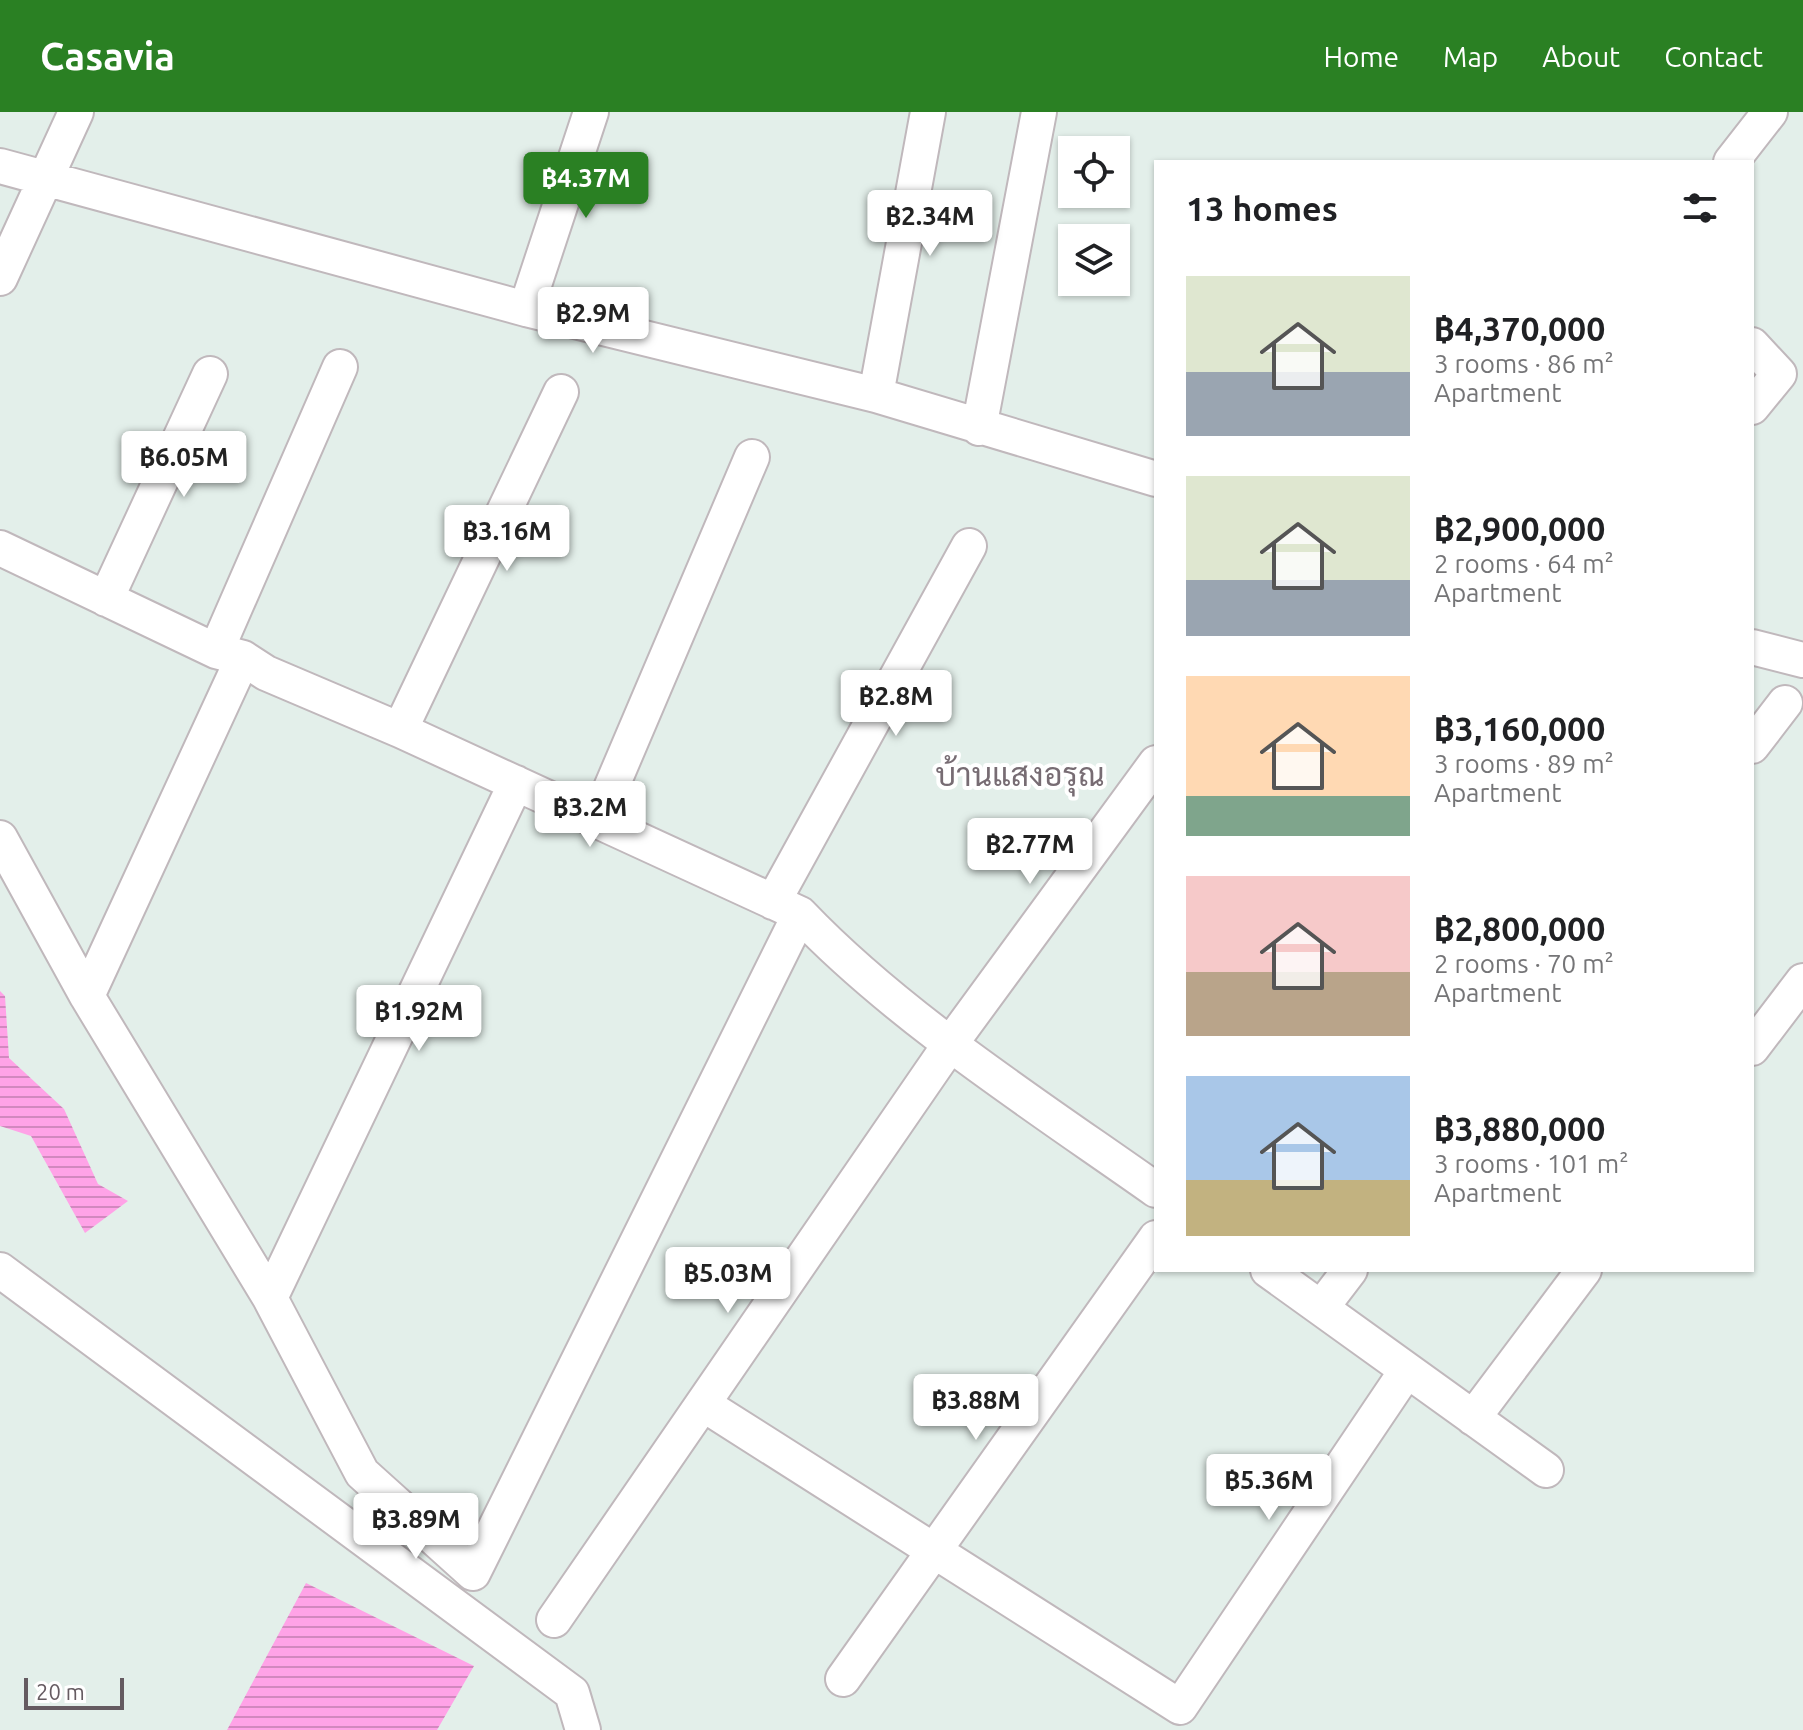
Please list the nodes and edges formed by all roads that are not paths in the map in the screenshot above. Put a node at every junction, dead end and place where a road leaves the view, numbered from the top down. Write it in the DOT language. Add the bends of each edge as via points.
graph roads {
  1 [pos="76,112"];
  2 [pos="591,112"];
  3 [pos="928,112"];
  4 [pos="1039,112"];
  5 [pos="1770,112"];
  6 [pos="1733,160"];
  7 [pos="0,166"];
  8 [pos="45,178"];
  9 [pos="0,278"];
  10 [pos="526,309"];
  11 [pos="1754,347"];
  12 [pos="340,367"];
  13 [pos="210,374"];
  14 [pos="561,392"];
  15 [pos="876,395"];
  16 [pos="1754,405"];
  17 [pos="979,428"];
  18 [pos="752,457"];
  19 [pos="1154,478"];
  20 [pos="969,546"];
  21 [pos="0,548"];
  22 [pos="106,599"];
  23 [pos="1754,648"];
  24 [pos="230,654"];
  25 [pos="1803,660"];
  26 [pos="1785,703"];
  27 [pos="400,730"];
  28 [pos="1754,743"];
  29 [pos="1154,766"];
  30 [pos="516,783"];
  31 [pos="597,821"];
  32 [pos="0,838"];
  33 [pos="787,908"];
  34 [pos="1803,981"];
  35 [pos="87,996"];
  36 [pos="951,1043"];
  37 [pos="1754,1045"];
  38 [pos="1154,1184"];
  39 [pos="1154,1241"];
  40 [pos="0,1270"];
  41 [pos="1271,1272"];
  42 [pos="1348,1272"];
  43 [pos="1582,1272"];
  44 [pos="270,1298"];
  45 [pos="1321,1308"];
  46 [pos="1407,1370"];
  47 [pos="703,1404"];
  48 [pos="1473,1418"];
  49 [pos="1546,1470"];
  50 [pos="935,1550"];
  51 [pos="554,1620"];
  52 [pos="843,1679"];
  53 [pos="583,1730"];
  1 -- 8 [label="street"];
  2 -- 10 [label="street"];
  3 -- 15 [label="street"];
  4 -- 17 [label="street"];
  5 -- 6 [label="street"];
  7 -- 8 [label="street"];
  8 -- 9 [label="street"];
  8 -- 10 [label="street"];
  10 -- 15 [label="street"];
  11 -- 16 [label="street" via="1779,374"];
  12 -- 24 [label="street"];
  13 -- 22 [label="street"];
  14 -- 27 [label="street"];
  15 -- 17 [label="street"];
  17 -- 19 [label="street"];
  18 -- 31 [label="street"];
  20 -- 33 [label="street"];
  21 -- 22 [label="street"];
  22 -- 24 [label="street"];
  23 -- 25 [label="street"];
  24 -- 27 [label="street"];
  24 -- 35 [label="street"];
  26 -- 28 [label="street"];
  27 -- 30 [label="street"];
  29 -- 36 [label="street"];
  30 -- 31 [label="street"];
  30 -- 44 [label="street"];
  31 -- 33 [label="street"];
  32 -- 35 [label="street"];
  33 -- 36 [label="street"];
  33 -- 44 [label="street" via="473,1573 362,1473"];
  34 -- 37 [label="street"];
  35 -- 44 [label="street"];
  36 -- 38 [label="street"];
  36 -- 47 [label="street"];
  39 -- 50 [label="street"];
  40 -- 53 [label="street" via="572,1693"];
  41 -- 45 [label="street"];
  42 -- 45 [label="street"];
  43 -- 48 [label="street"];
  45 -- 46 [label="street"];
  46 -- 48 [label="street"];
  46 -- 50 [label="street" via="1180,1707"];
  47 -- 50 [label="street"];
  47 -- 51 [label="street"];
  48 -- 49 [label="street"];
  50 -- 52 [label="street"];
}
